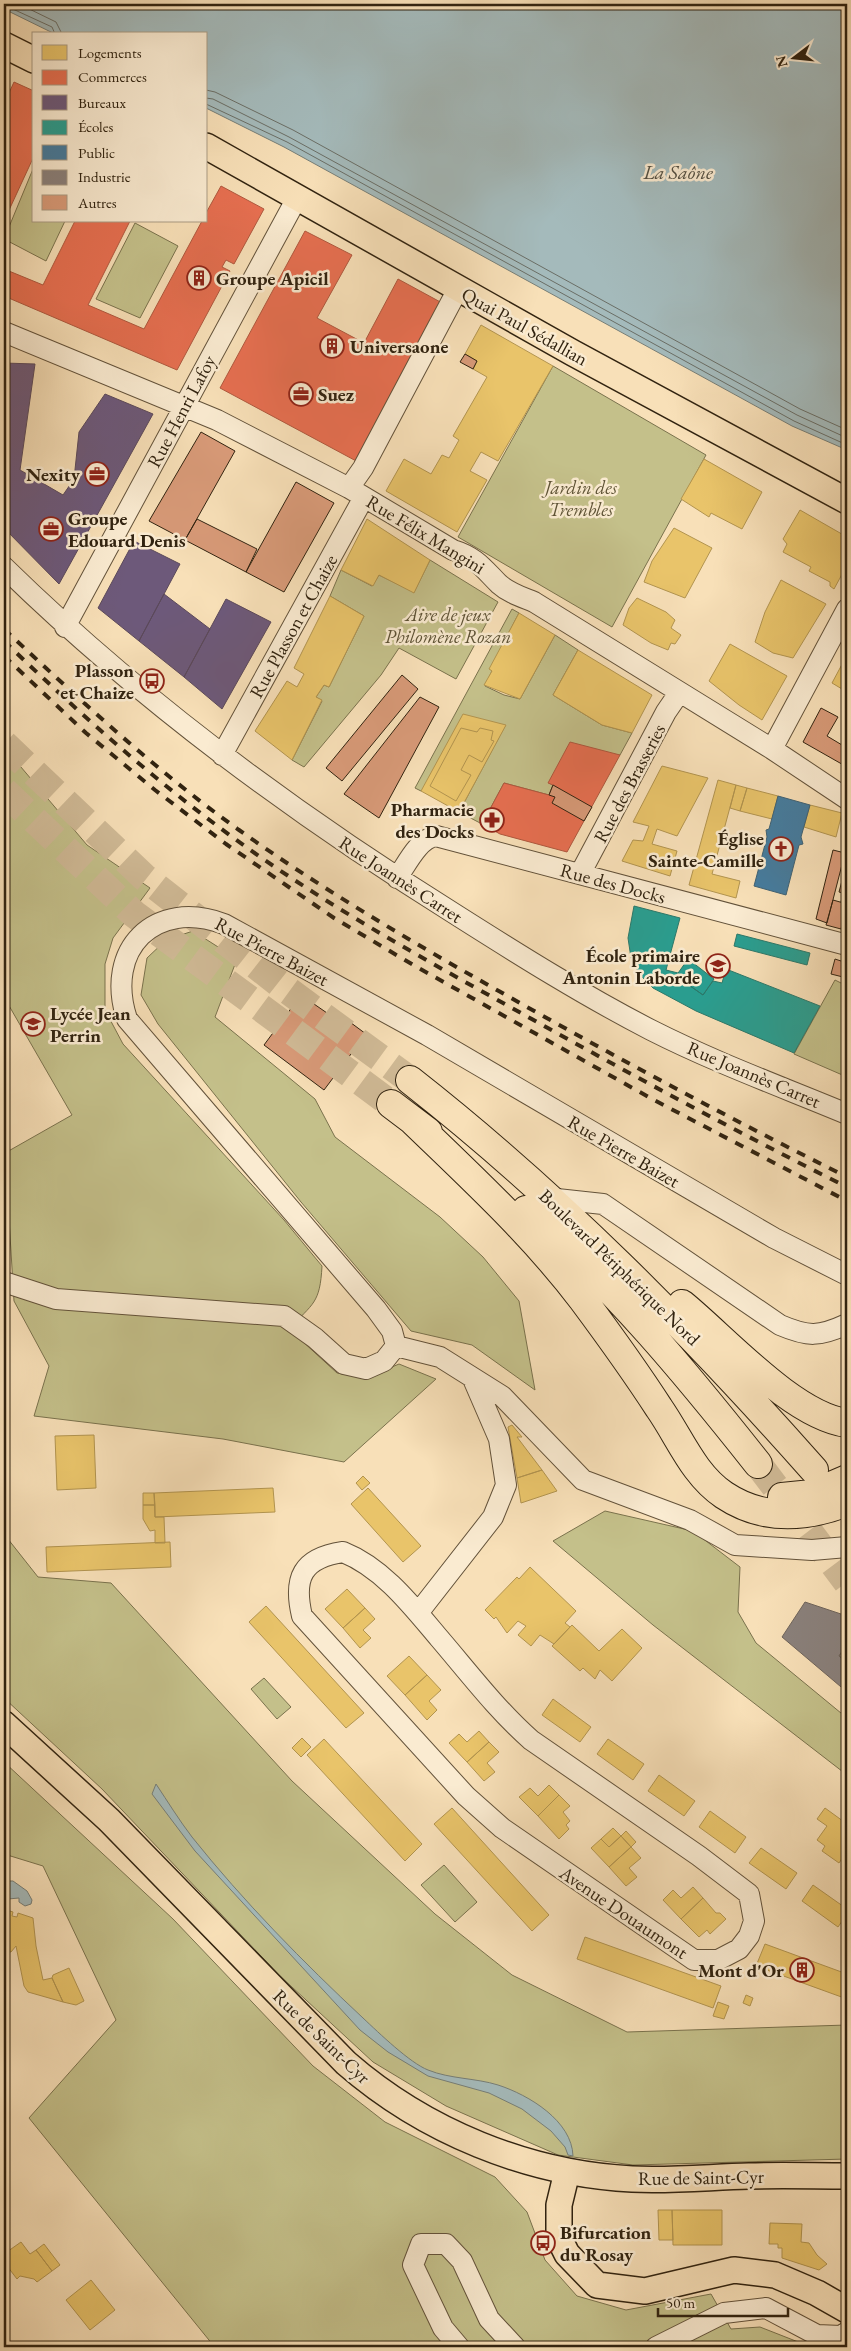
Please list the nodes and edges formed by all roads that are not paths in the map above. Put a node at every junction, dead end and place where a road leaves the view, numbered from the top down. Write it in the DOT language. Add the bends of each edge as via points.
graph roads {
  1 [pos="4,46"];
  2 [pos="32,59"];
  3 [pos="208,147"];
  4 [pos="298,196"];
  5 [pos="458,289"];
  6 [pos="4,332"];
  7 [pos="183,405"];
  8 [pos="356,493"];
  9 [pos="847,502"];
  10 [pos="4,567"];
  11 [pos="847,609"];
  12 [pos="65,627"];
  13 [pos="679,693"];
  14 [pos="772,749"];
  15 [pos="222,755"];
  16 [pos="847,799"];
  17 [pos="580,874"];
  18 [pos="398,878"];
  19 [pos="847,945"];
  20 [pos="410,1080"];
  21 [pos="391,1104"];
  22 [pos="847,1114"];
  23 [pos="413,1121"];
  24 [pos="514,1167"];
  25 [pos="557,1199"];
  26 [pos="847,1275"];
  27 [pos="4,1282"];
  28 [pos="847,1324"];
  29 [pos="396,1346"];
  30 [pos="473,1379"];
  31 [pos="661,1410"];
  32 [pos="847,1423"];
  33 [pos="758,1464"];
  34 [pos="814,1470"];
  35 [pos="847,1479"];
  36 [pos="847,1502"];
  37 [pos="847,1547"];
  38 [pos="418,1613"];
  39 [pos="4,1724"];
  40 [pos="568,2172"];
  41 [pos="847,2176"];
  42 [pos="847,2310"];
  43 [pos="847,2332"];
  44 [pos="459,2347"];
  45 [pos="515,2347"];
  46 [pos="656,2347"];
  1 -- 2 [label="main road"];
  3 -- 4 [label="main road, Quai Paul Sédallian"];
  4 -- 5 [label="main road, Quai Paul Sédallian"];
  4 -- 7 [label="street, Rue Henri Lafoy"];
  5 -- 8 [label="street, Rue Plasson et Chaize" via="363,468"];
  5 -- 9 [label="main road, Quai Paul Sédallian"];
  6 -- 7 [label="street, Rue Félix Mangini"];
  7 -- 8 [label="street, Rue Félix Mangini"];
  7 -- 12 [label="street, Rue Henri Lafoy"];
  8 -- 13 [label="street, Rue Félix Mangini" via="463,553 485,567 514,594 534,602"];
  8 -- 15 [label="street, Rue Plasson et Chaize"];
  10 -- 12 [label="street, Rue Joannès Carret"];
  11 -- 14 [label="street"];
  12 -- 15 [label="street, Rue Joannès Carret"];
  13 -- 14 [label="street, Rue Félix Mangini"];
  13 -- 17 [label="street, Rue des Brasseries"];
  14 -- 16 [label="street, Rue Félix Mangini"];
  15 -- 18 [label="street, Rue Joannès Carret"];
  17 -- 18 [label="street, Rue des Docks" via="436,836 419,847"];
  17 -- 19 [label="street, Rue des Docks"];
  18 -- 22 [label="street, Rue Joannès Carret" via="514,952 653,1030"];
  20 -- 24 [label="highway, Boulevard Périphérique Nord"];
  21 -- 23 [label="highway, Boulevard Périphérique Nord"];
  23 -- 31 [label="highway" via="550,1260 588,1306"];
  23 -- 33 [label="highway, Boulevard Périphérique Nord" via="508,1195 612,1291 675,1360"];
  24 -- 25 [label="highway"];
  24 -- 34 [label="highway, Boulevard Périphérique Nord" via="635,1278"];
  25 -- 28 [label="street" via="602,1204 788,1328 814,1335"];
  25 -- 32 [label="highway" via="790,1396 821,1415"];
  26 -- 29 [label="street, Rue Pierre Baizet" via="774,1238 427,1035 224,924 205,916 164,920 147,930 123,964 120,983 126,1019 376,1308 392,1331"];
  27 -- 29 [label="street" via="56,1299 284,1316 344,1364 366,1369 384,1362"];
  29 -- 30 [label="street" via="440,1357"];
  30 -- 37 [label="street" via="502,1396 584,1480 690,1520 735,1545 812,1550"];
  30 -- 38 [label="street" via="499,1439 506,1485 493,1517"];
  31 -- 35 [label="highway" via="721,1474 759,1493 799,1497 825,1490"];
  31 -- 36 [label="highway" via="707,1482 738,1503 766,1512 793,1515"];
  38 -- 38 [label="street, Avenue Douaumont" via="380,1574 343,1552 324,1555 314,1561 305,1571 297,1594 302,1616 466,1796 502,1828 694,1960 718,1960 739,1950 754,1921 748,1894 531,1740 508,1719"];
  39 -- 40 [label="main road, Rue de Saint-Cyr" via="109,1820 346,2063 372,2085 404,2107 477,2142 523,2161"];
  40 -- 41 [label="main road, Rue de Saint-Cyr" via="631,2179"];
  40 -- 42 [label="main road" via="558,2205 559,2238 567,2254 597,2285 645,2291 734,2270 775,2275"];
  43 -- 46 [label="street" via="841,2336 817,2335 766,2308 724,2313"];
  44 -- 45 [label="street" via="443,2328 412,2265 421,2244 446,2244 462,2261 489,2318"];
}
